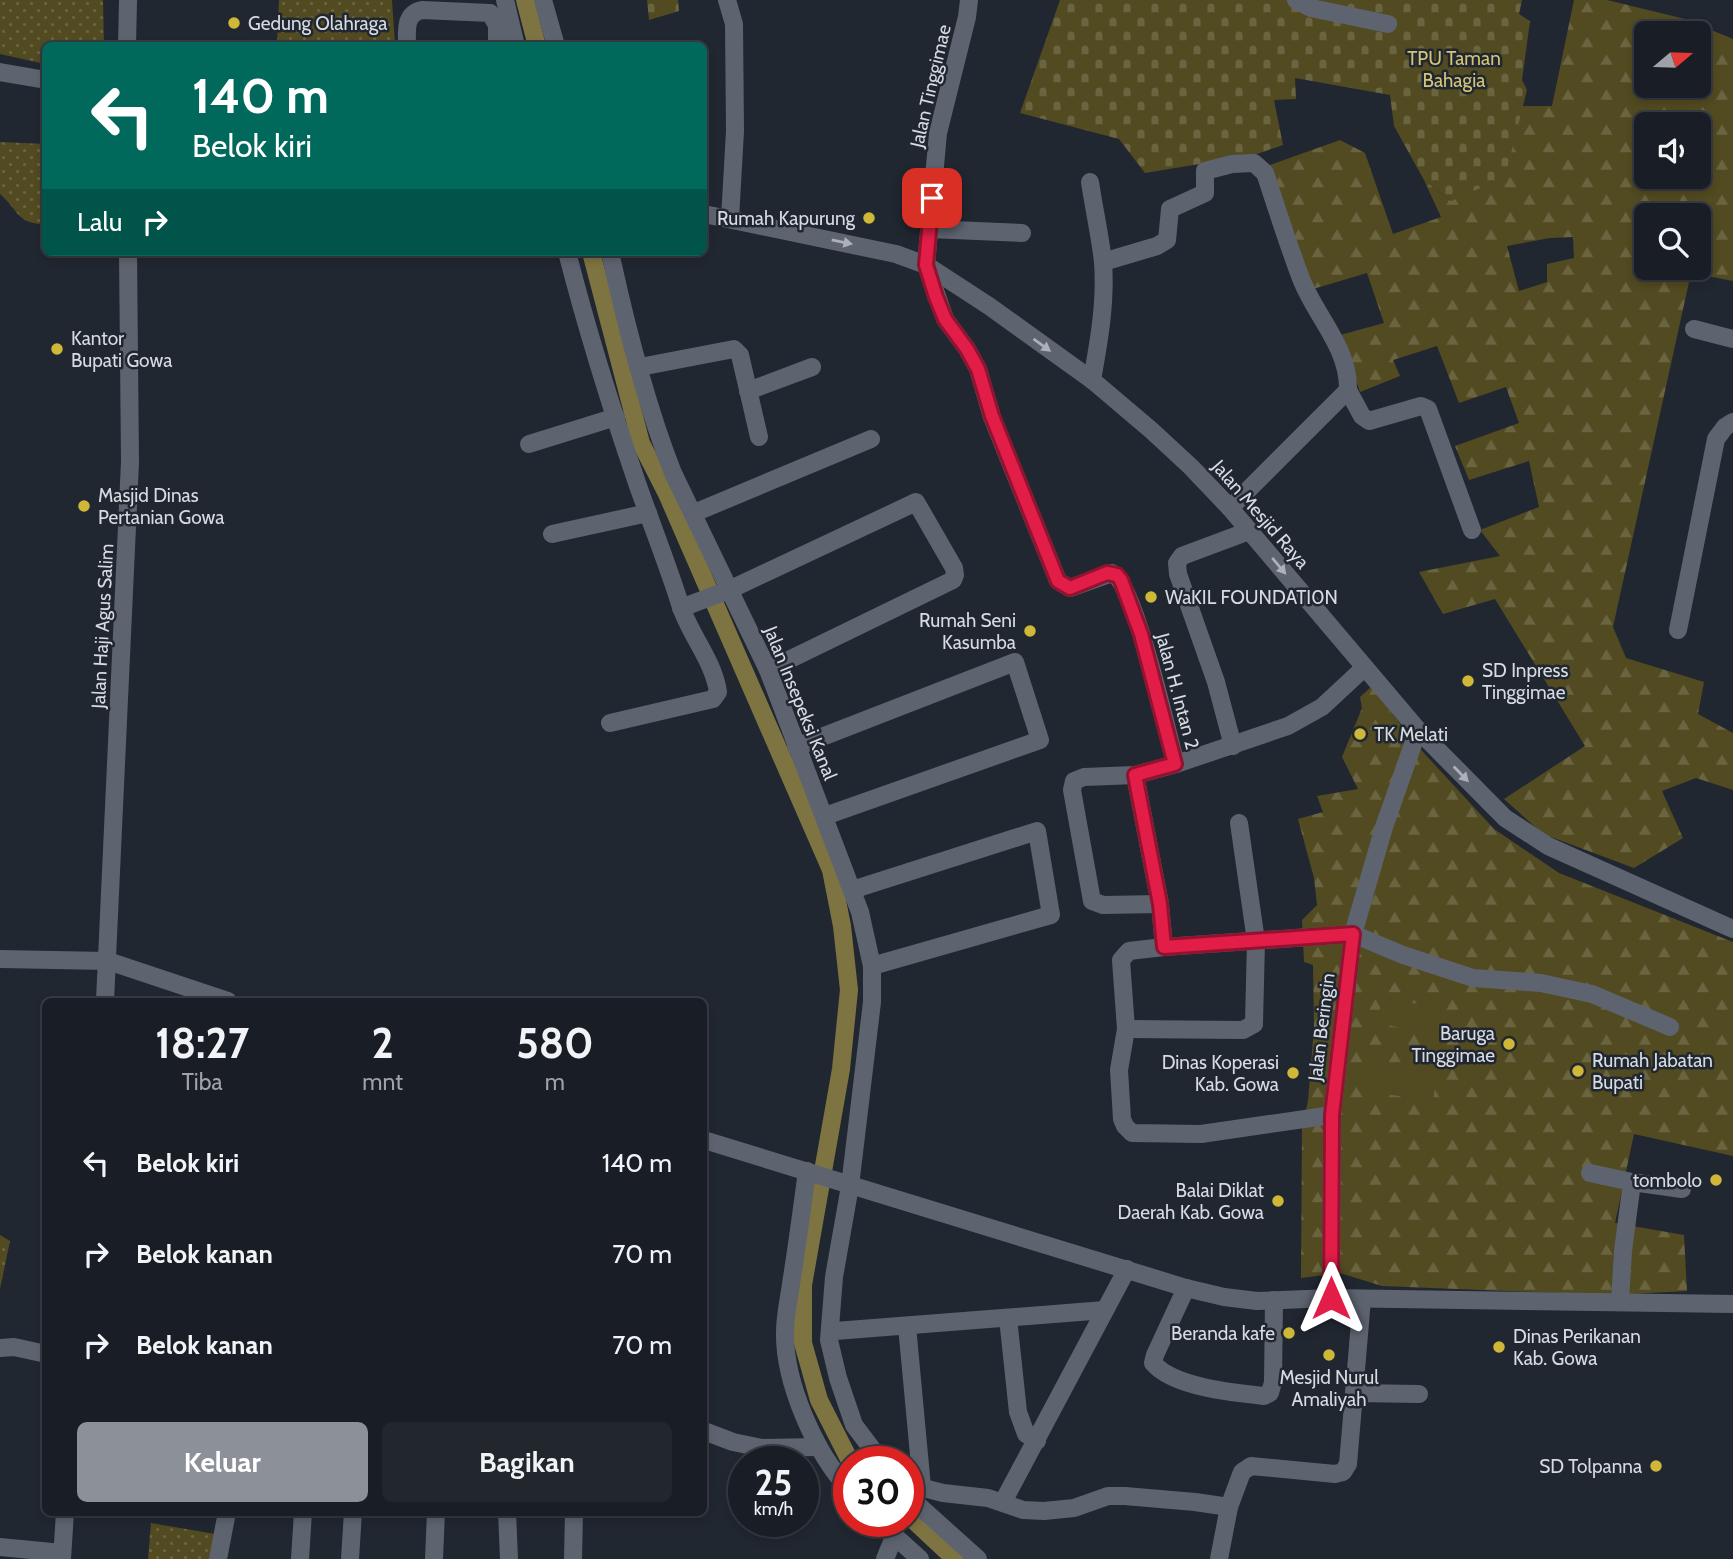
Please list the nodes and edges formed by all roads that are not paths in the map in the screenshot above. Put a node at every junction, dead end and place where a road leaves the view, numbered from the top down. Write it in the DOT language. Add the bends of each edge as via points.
graph roads {
  1 [pos="128,0"];
  2 [pos="505,0"];
  3 [pos="543,0"];
  4 [pos="727,0"];
  5 [pos="969,0"];
  6 [pos="1296,0"];
  7 [pos="1388,24"];
  8 [pos="127,42"];
  9 [pos="407,42"];
  10 [pos="497,42"];
  11 [pos="515,42"];
  12 [pos="555,42"];
  13 [pos="0,72"];
  14 [pos="42,79"];
  15 [pos="1090,182"];
  16 [pos="707,215"];
  17 [pos="730,219"];
  18 [pos="930,229"];
  19 [pos="1022,233"];
  20 [pos="128,256"];
  21 [pos="568,256"];
  22 [pos="611,256"];
  23 [pos="1103,262"];
  24 [pos="926,265"];
  25 [pos="1694,329"];
  26 [pos="1733,339"];
  27 [pos="812,367"];
  28 [pos="640,368"];
  29 [pos="1092,380"];
  30 [pos="1348,390"];
  31 [pos="748,391"];
  32 [pos="616,417"];
  33 [pos="1733,422"];
  34 [pos="759,437"];
  35 [pos="871,439"];
  36 [pos="529,444"];
  37 [pos="1230,508"];
  38 [pos="648,513"];
  39 [pos="694,513"];
  40 [pos="1472,530"];
  41 [pos="1249,531"];
  42 [pos="552,534"];
  43 [pos="722,593"];
  44 [pos="684,607"];
  45 [pos="1678,630"];
  46 [pos="1364,668"];
  47 [pos="768,670"];
  48 [pos="610,723"];
  49 [pos="1418,730"];
  50 [pos="1233,746"];
  51 [pos="796,747"];
  52 [pos="1175,764"];
  53 [pos="1135,775"];
  54 [pos="824,816"];
  55 [pos="1238,823"];
  56 [pos="852,890"];
  57 [pos="1160,904"];
  58 [pos="1733,929"];
  59 [pos="1353,934"];
  60 [pos="1256,941"];
  61 [pos="1164,947"];
  62 [pos="0,959"];
  63 [pos="108,961"];
  64 [pos="872,966"];
  65 [pos="104,998"];
  66 [pos="220,998"];
  67 [pos="1670,1027"];
  68 [pos="1126,1029"];
  69 [pos="1332,1115"];
  70 [pos="707,1141"];
  71 [pos="810,1172"];
  72 [pos="1590,1173"];
  73 [pos="1632,1182"];
  74 [pos="845,1183"];
  75 [pos="1682,1189"];
  76 [pos="1127,1269"];
  77 [pos="1186,1288"];
  78 [pos="1331,1298"];
  79 [pos="1363,1299"];
  80 [pos="1274,1300"];
  81 [pos="1620,1301"];
  82 [pos="1733,1304"];
  83 [pos="1105,1310"];
  84 [pos="1008,1318"];
  85 [pos="907,1326"];
  86 [pos="835,1331"];
  87 [pos="0,1348"];
  88 [pos="42,1353"];
  89 [pos="1354,1393"];
  90 [pos="1419,1394"];
  91 [pos="707,1432"];
  92 [pos="1037,1441"];
  93 [pos="752,1446"];
  94 [pos="818,1446"];
  95 [pos="870,1446"];
  96 [pos="911,1446"];
  97 [pos="819,1449"];
  98 [pos="833,1473"];
  99 [pos="924,1490"];
  100 [pos="1003,1502"];
  101 [pos="1229,1507"];
  102 [pos="924,1510"];
  103 [pos="65,1516"];
  104 [pos="226,1516"];
  105 [pos="303,1516"];
  106 [pos="353,1516"];
  107 [pos="436,1516"];
  108 [pos="507,1516"];
  109 [pos="574,1516"];
  110 [pos="894,1537"];
  111 [pos="0,1546"];
  112 [pos="62,1556"];
  113 [pos="218,1559"];
  114 [pos="300,1559"];
  115 [pos="350,1559"];
  116 [pos="434,1559"];
  117 [pos="509,1559"];
  118 [pos="573,1559"];
  119 [pos="886,1559"];
  120 [pos="920,1559"];
  121 [pos="978,1559"];
  122 [pos="1219,1559"];
  1 -- 8 [label="street"];
  2 -- 11 [label="street"];
  3 -- 12 [label="street"];
  4 -- 17 [label="street" via="734,24"];
  5 -- 18 [label="street, Jalan Tinggimae" via="938,133"];
  6 -- 7 [label="street" via="1311,8"];
  9 -- 10 [label="street" via="409,19 422,10 490,13 497,25"];
  13 -- 14 [label="street"];
  15 -- 23 [label="street"];
  16 -- 17 [label="street, Jalan Mesjid Raya"];
  17 -- 24 [label="street, Jalan Mesjid Raya, one-way" via="896,254"];
  18 -- 19 [label="street"];
  18 -- 24 [label="street, Jalan Tinggimae"];
  20 -- 63 [label="street, Jalan Haji Agus Salim" via="130,462"];
  21 -- 32 [label="street"];
  22 -- 28 [label="street, Jalan Insepeksi Kanal"];
  23 -- 29 [label="street" via="1100,333"];
  23 -- 30 [label="street" via="1167,240 1170,209 1205,193 1205,171 1254,163 1265,173 1303,282 1341,353"];
  24 -- 29 [label="street, Jalan Mesjid Raya, one-way"];
  24 -- 52 [label="street, Jalan H. Intan 2" via="945,319 978,369 1058,581 1070,588 1112,573 1121,580 1141,634"];
  25 -- 26 [label="street"];
  27 -- 31 [label="street"];
  28 -- 31 [label="street" via="734,349 740,355"];
  28 -- 39 [label="street, Jalan Insepeksi Kanal" via="660,439"];
  29 -- 37 [label="street, Jalan Mesjid Raya" via="1191,467"];
  30 -- 37 [label="street"];
  30 -- 40 [label="street" via="1369,421 1428,409"];
  31 -- 34 [label="street"];
  32 -- 36 [label="street"];
  32 -- 38 [label="street"];
  33 -- 45 [label="street" via="1716,439"];
  35 -- 39 [label="street"];
  37 -- 41 [label="street, Jalan Mesjid Raya"];
  38 -- 42 [label="street"];
  38 -- 44 [label="street"];
  39 -- 43 [label="street, Jalan Insepeksi Kanal"];
  41 -- 46 [label="street, Jalan Mesjid Raya, one-way"];
  41 -- 50 [label="street" via="1182,556 1177,563"];
  43 -- 44 [label="street"];
  43 -- 47 [label="street, Jalan Insepeksi Kanal"];
  43 -- 47 [label="street" via="914,502 919,504 954,568 948,584"];
  44 -- 48 [label="street" via="717,685 716,695"];
  46 -- 49 [label="street, Jalan Mesjid Raya"];
  46 -- 50 [label="street, Jalan H. Intan 2" via="1322,708"];
  47 -- 51 [label="street, Jalan Insepeksi Kanal"];
  49 -- 58 [label="street, Jalan Mesjid Raya, one-way" via="1525,833"];
  49 -- 59 [label="street, Jalan Beringin"];
  50 -- 52 [label="street, Jalan H. Intan 2"];
  51 -- 54 [label="street, Jalan Insepeksi Kanal"];
  51 -- 54 [label="street" via="1015,662 1040,740"];
  52 -- 53 [label="street"];
  53 -- 57 [label="street"];
  53 -- 57 [label="street" via="1084,777 1072,784 1090,896 1103,905"];
  54 -- 56 [label="street, Jalan Insepeksi Kanal"];
  55 -- 60 [label="street"];
  56 -- 64 [label="street, Jalan Insepeksi Kanal"];
  56 -- 64 [label="street" via="1037,831 1051,915"];
  57 -- 61 [label="street"];
  59 -- 60 [label="street"];
  59 -- 67 [label="street" via="1473,978 1541,983 1592,993"];
  59 -- 69 [label="street, Jalan Beringin"];
  60 -- 61 [label="street"];
  60 -- 68 [label="street" via="1256,1019 1252,1026 1243,1030"];
  61 -- 68 [label="street" via="1129,951 1122,958"];
  62 -- 63 [label="street"];
  63 -- 65 [label="street, Jalan Haji Agus Salim"];
  63 -- 66 [label="street"];
  64 -- 74 [label="street, Jalan Insepeksi Kanal" via="872,1002"];
  68 -- 69 [label="street" via="1120,1092 1122,1119 1132,1133 1201,1134"];
  69 -- 78 [label="street, Jalan Beringin"];
  70 -- 71 [label="street"];
  71 -- 74 [label="street"];
  71 -- 94 [label="street" via="785,1332 788,1365"];
  72 -- 73 [label="street"];
  73 -- 75 [label="street"];
  73 -- 81 [label="street"];
  74 -- 76 [label="street"];
  74 -- 95 [label="street, Jalan Insepeksi Kanal" via="829,1340 854,1424"];
  76 -- 77 [label="street"];
  76 -- 83 [label="street"];
  77 -- 80 [label="street" via="1223,1297"];
  77 -- 80 [label="street" via="1153,1363 1171,1375 1219,1392 1270,1393"];
  78 -- 79 [label="street"];
  78 -- 80 [label="street"];
  79 -- 81 [label="street"];
  79 -- 89 [label="street"];
  81 -- 82 [label="street"];
  83 -- 84 [label="street"];
  83 -- 92 [label="street"];
  84 -- 85 [label="street"];
  84 -- 92 [label="street" via="1020,1423"];
  85 -- 86 [label="street"];
  85 -- 96 [label="street"];
  87 -- 88 [label="street"];
  89 -- 90 [label="street"];
  89 -- 101 [label="street" via="1352,1438 1343,1472 1251,1466 1242,1472"];
  91 -- 93 [label="street"];
  92 -- 100 [label="street"];
  97 -- 98 [label="street"];
  99 -- 100 [label="street"];
  100 -- 101 [label="street" via="1023,1510 1044,1511 1125,1496"];
  101 -- 122 [label="street"];
  102 -- 121 [label="street"];
  103 -- 112 [label="street"];
  104 -- 113 [label="street"];
  105 -- 114 [label="street"];
  106 -- 115 [label="street"];
  107 -- 116 [label="street"];
  108 -- 117 [label="street"];
  109 -- 118 [label="street"];
  110 -- 119 [label="street"];
  110 -- 120 [label="street"];
  111 -- 112 [label="street"];
}
